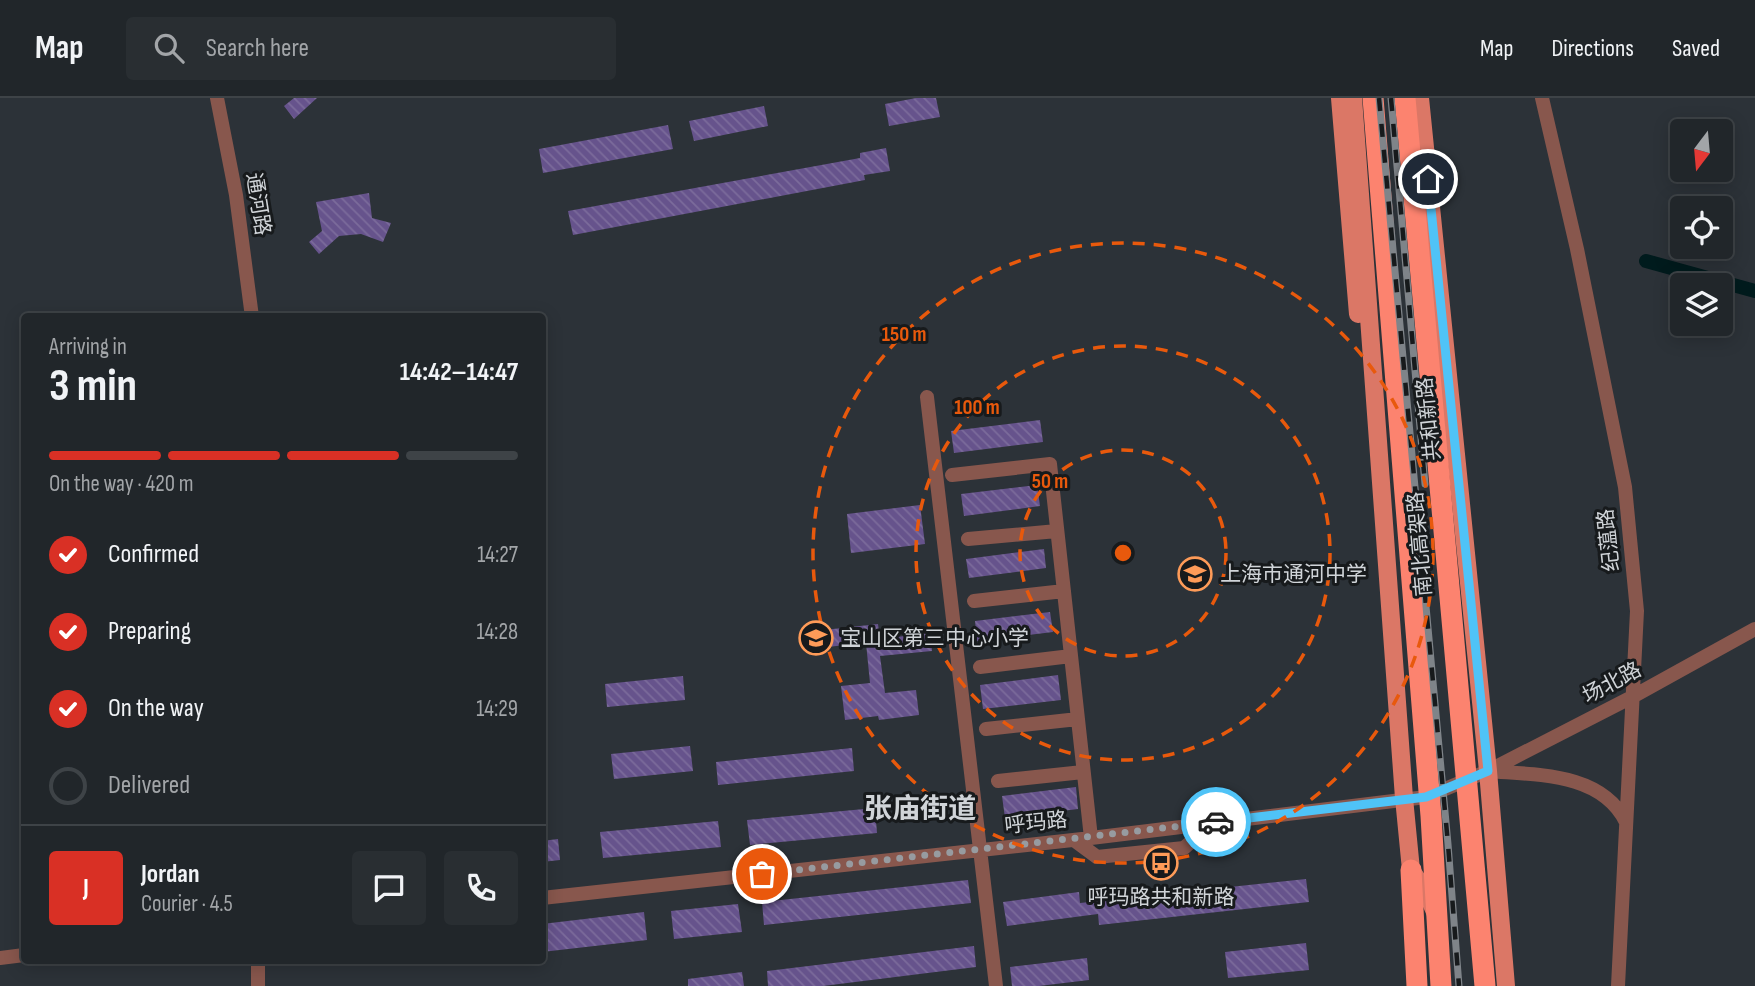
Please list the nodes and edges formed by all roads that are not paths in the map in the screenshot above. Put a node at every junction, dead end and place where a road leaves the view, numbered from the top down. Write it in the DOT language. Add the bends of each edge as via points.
graph roads {
  1 [pos="217,98"];
  2 [pos="1340,98"];
  3 [pos="1353,98"];
  4 [pos="1373,98"];
  5 [pos="1405,98"];
  6 [pos="1420,98"];
  7 [pos="1432,98"];
  8 [pos="1542,98"];
  9 [pos="251,313"];
  10 [pos="927,397"];
  11 [pos="952,475"];
  12 [pos="1462,515"];
  13 [pos="1384,520"];
  14 [pos="1057,531"];
  15 [pos="968,539"];
  16 [pos="1064,591"];
  17 [pos="974,601"];
  18 [pos="1755,629"];
  19 [pos="1071,656"];
  20 [pos="981,667"];
  21 [pos="1632,697"];
  22 [pos="1078,719"];
  23 [pos="986,729"];
  24 [pos="1488,771"];
  25 [pos="1083,772"];
  26 [pos="998,781"];
  27 [pos="1404,798"];
  28 [pos="1213,822"];
  29 [pos="1626,823"];
  30 [pos="1091,838"];
  31 [pos="1074,839"];
  32 [pos="980,850"];
  33 [pos="1411,870"];
  34 [pos="546,898"];
  35 [pos="21,955"];
  36 [pos="0,958"];
  37 [pos="258,964"];
  38 [pos="258,986"];
  39 [pos="996,986"];
  40 [pos="1417,986"];
  41 [pos="1441,986"];
  42 [pos="1451,986"];
  43 [pos="1485,986"];
  44 [pos="1506,986"];
  45 [pos="1618,986"];
  1 -- 9 [label="street, 通河路"];
  2 -- 13 [label="main road" via="1371,486"];
  3 -- 13 [label="main road"];
  4 -- 41 [label="highway, 南北高架路"];
  5 -- 43 [label="highway, 南北高架路"];
  6 -- 12 [label="main road, 共和新路"];
  7 -- 12 [label="main road" via="1466,463"];
  8 -- 21 [label="street, 纪蕰路" via="1625,487 1637,611"];
  10 -- 32 [label="street"];
  11 -- 14 [label="street" via="1050,464"];
  12 -- 24 [label="main road, 共和新路"];
  13 -- 27 [label="main road"];
  14 -- 15 [label="street"];
  14 -- 16 [label="street"];
  16 -- 17 [label="street"];
  16 -- 19 [label="street"];
  18 -- 21 [label="street, 场北路"];
  19 -- 20 [label="street"];
  19 -- 22 [label="street"];
  21 -- 24 [label="street, 场北路"];
  21 -- 29 [label="street, 纪蕰路"];
  22 -- 23 [label="street"];
  22 -- 25 [label="street"];
  24 -- 27 [label="street, 呼玛路" via="1426,797"];
  24 -- 29 [label="street" via="1543,775 1594,789 1619,808"];
  24 -- 44 [label="main road, 共和新路"];
  25 -- 26 [label="street"];
  25 -- 30 [label="street"];
  27 -- 28 [label="street, 呼玛路"];
  27 -- 33 [label="main road"];
  28 -- 30 [label="street, 呼玛路"];
  28 -- 31 [label="street" via="1184,848 1097,857"];
  29 -- 45 [label="street, 纪蕰路"];
  30 -- 31 [label="street, 呼玛路"];
  31 -- 32 [label="street, 呼玛路"];
  32 -- 34 [label="street, 呼玛路"];
  32 -- 39 [label="street"];
  33 -- 40 [label="highway"];
  33 -- 42 [label="main road" via="1442,928"];
  35 -- 36 [label="street"];
  37 -- 38 [label="street"];
}
